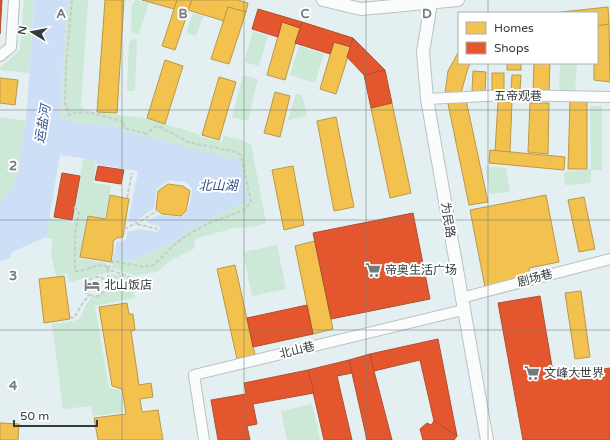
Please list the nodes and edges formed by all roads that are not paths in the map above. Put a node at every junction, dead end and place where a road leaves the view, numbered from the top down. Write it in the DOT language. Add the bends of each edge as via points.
graph roads {
  1 [pos="14,0"];
  2 [pos="323,0"];
  3 [pos="458,0"];
  4 [pos="432,1"];
  5 [pos="0,56"];
  6 [pos="610,97"];
  7 [pos="427,99"];
  8 [pos="610,259"];
  9 [pos="462,304"];
  10 [pos="204,440"];
  11 [pos="487,440"];
  1 -- 5 [label="street" via="11,47"];
  2 -- 4 [label="street" via="362,9"];
  3 -- 4 [label="street"];
  4 -- 7 [label="street, 为民路" via="423,52"];
  6 -- 7 [label="street, 五帝观巷" via="508,95"];
  7 -- 9 [label="street, 为民路"];
  8 -- 9 [label="street, 剧场巷"];
  9 -- 10 [label="street, 北山巷" via="194,375"];
  9 -- 11 [label="street, 为民路"];
}
